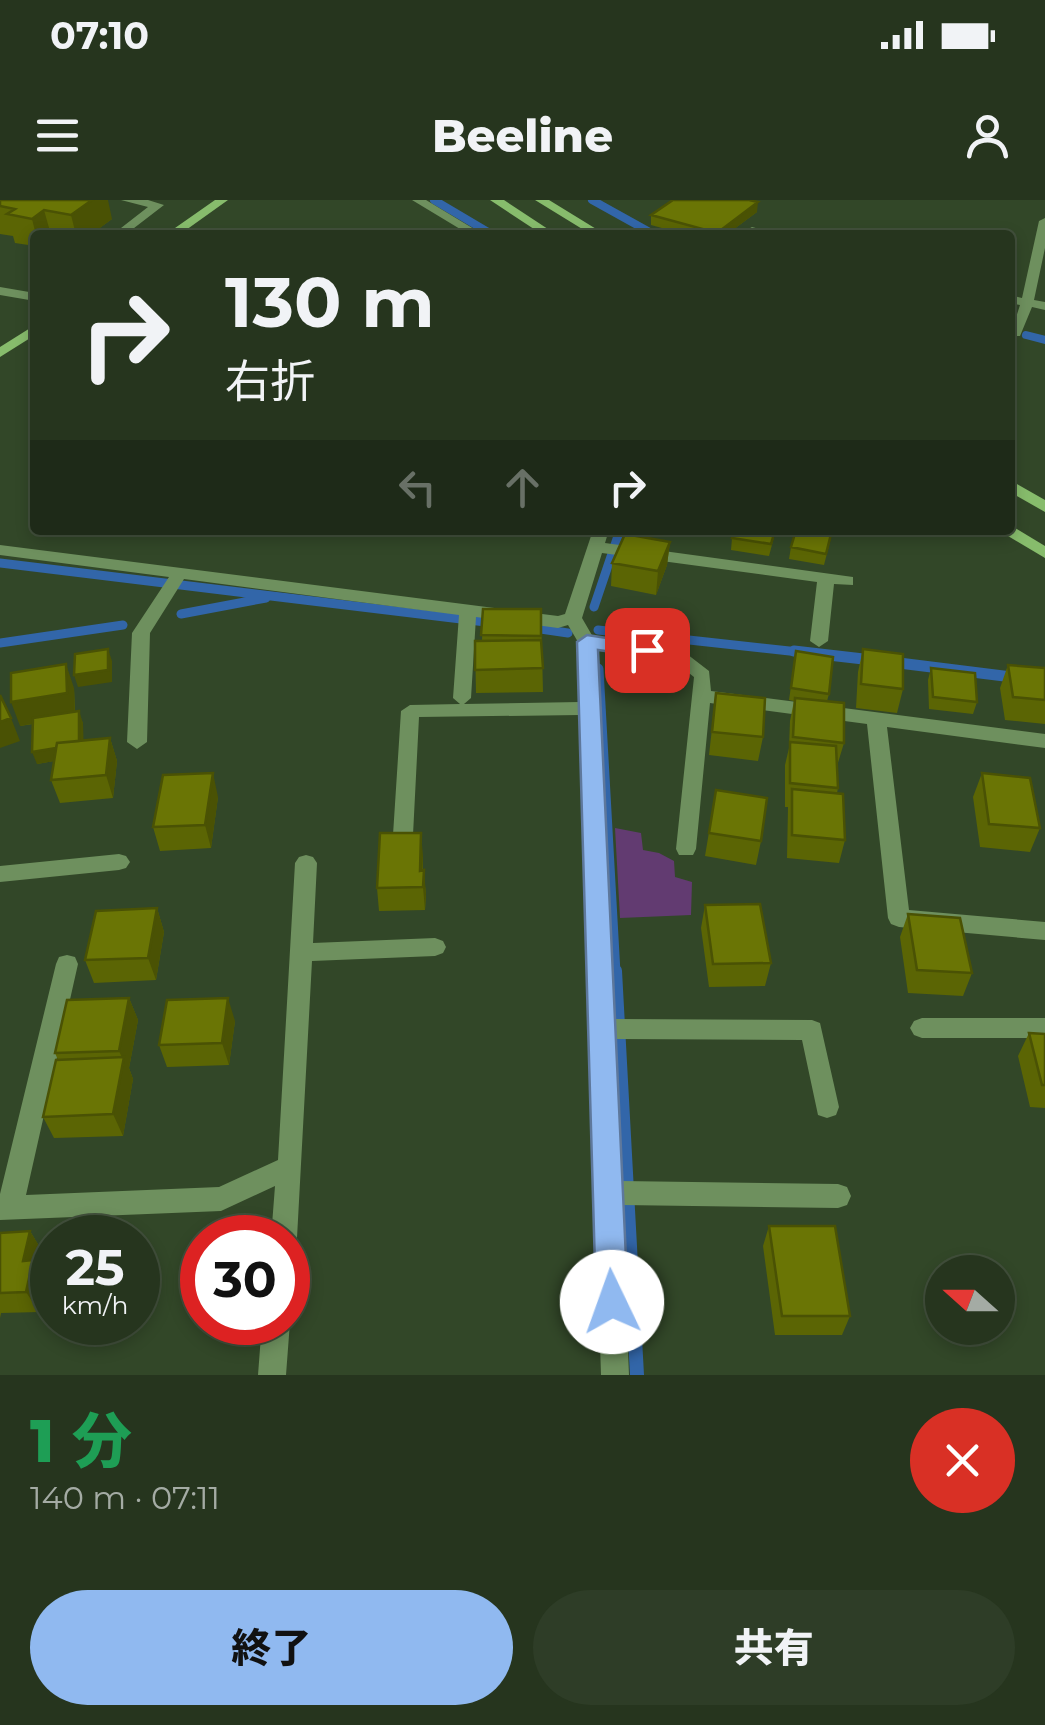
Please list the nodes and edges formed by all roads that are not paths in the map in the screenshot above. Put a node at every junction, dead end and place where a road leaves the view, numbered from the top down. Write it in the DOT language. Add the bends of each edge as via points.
graph roads {
  1 [pos="127,200"];
  2 [pos="222,200"];
  3 [pos="418,200"];
  4 [pos="496,200"];
  5 [pos="541,200"];
  6 [pos="1045,221"];
  7 [pos="125,230"];
  8 [pos="178,230"];
  9 [pos="469,230"];
  10 [pos="543,230"];
  11 [pos="592,230"];
  12 [pos="0,291"];
  13 [pos="30,296"];
  14 [pos="1015,300"];
  15 [pos="1027,303"];
  16 [pos="1045,306"];
  17 [pos="30,332"];
  18 [pos="1015,333"];
  19 [pos="4,347"];
  20 [pos="1015,488"];
  21 [pos="1045,507"];
  22 [pos="1015,534"];
  23 [pos="600,542"];
  24 [pos="0,550"];
  25 [pos="1045,553"];
  26 [pos="182,572"];
  27 [pos="826,578"];
  28 [pos="847,581"];
  29 [pos="467,616"];
  30 [pos="573,618"];
  31 [pos="819,641"];
  32 [pos="587,642"];
  33 [pos="701,696"];
  34 [pos="462,698"];
  35 [pos="590,708"];
  36 [pos="876,718"];
  37 [pos="1045,741"];
  38 [pos="137,742"];
  39 [pos="403,835"];
  40 [pos="686,848"];
  41 [pos="119,862"];
  42 [pos="306,863"];
  43 [pos="0,874"];
  44 [pos="1045,931"];
  45 [pos="435,948"];
  46 [pos="302,952"];
  47 [pos="68,964"];
  48 [pos="922,1028"];
  49 [pos="1045,1028"];
  50 [pos="612,1030"];
  51 [pos="827,1108"];
  52 [pos="290,1167"];
  53 [pos="621,1193"];
  54 [pos="838,1196"];
  55 [pos="5,1207"];
  56 [pos="286,1215"];
  57 [pos="274,1345"];
  58 [pos="272,1375"];
  59 [pos="616,1375"];
  1 -- 7 [label="street" via="158,205"];
  2 -- 8 [label="main road"];
  3 -- 9 [label="street"];
  4 -- 10 [label="main road"];
  5 -- 11 [label="main road"];
  6 -- 15 [label="street"];
  12 -- 13 [label="street"];
  14 -- 15 [label="street"];
  15 -- 16 [label="street"];
  15 -- 18 [label="street"];
  17 -- 19 [label="main road"];
  20 -- 21 [label="main road"];
  22 -- 25 [label="main road"];
  23 -- 27 [label="street" via="623,552"];
  23 -- 30 [label="street"];
  24 -- 26 [label="street"];
  26 -- 29 [label="street"];
  26 -- 38 [label="street" via="141,633"];
  27 -- 28 [label="street"];
  27 -- 31 [label="street"];
  29 -- 30 [label="street"];
  29 -- 34 [label="street"];
  30 -- 32 [label="street"];
  32 -- 33 [label="street" via="677,655 704,674"];
  32 -- 35 [label="street"];
  33 -- 36 [label="street"];
  33 -- 40 [label="street"];
  35 -- 39 [label="street" via="410,711"];
  35 -- 50 [label="street"];
  36 -- 37 [label="street"];
  36 -- 44 [label="street" via="899,918"];
  41 -- 43 [label="street"];
  42 -- 46 [label="street"];
  45 -- 46 [label="street"];
  46 -- 52 [label="street"];
  47 -- 55 [label="street"];
  48 -- 49 [label="street"];
  50 -- 51 [label="street" via="812,1030"];
  50 -- 53 [label="street"];
  52 -- 55 [label="street" via="221,1199"];
  52 -- 56 [label="street"];
  53 -- 54 [label="street"];
  53 -- 59 [label="street"];
  57 -- 58 [label="street"];
}
